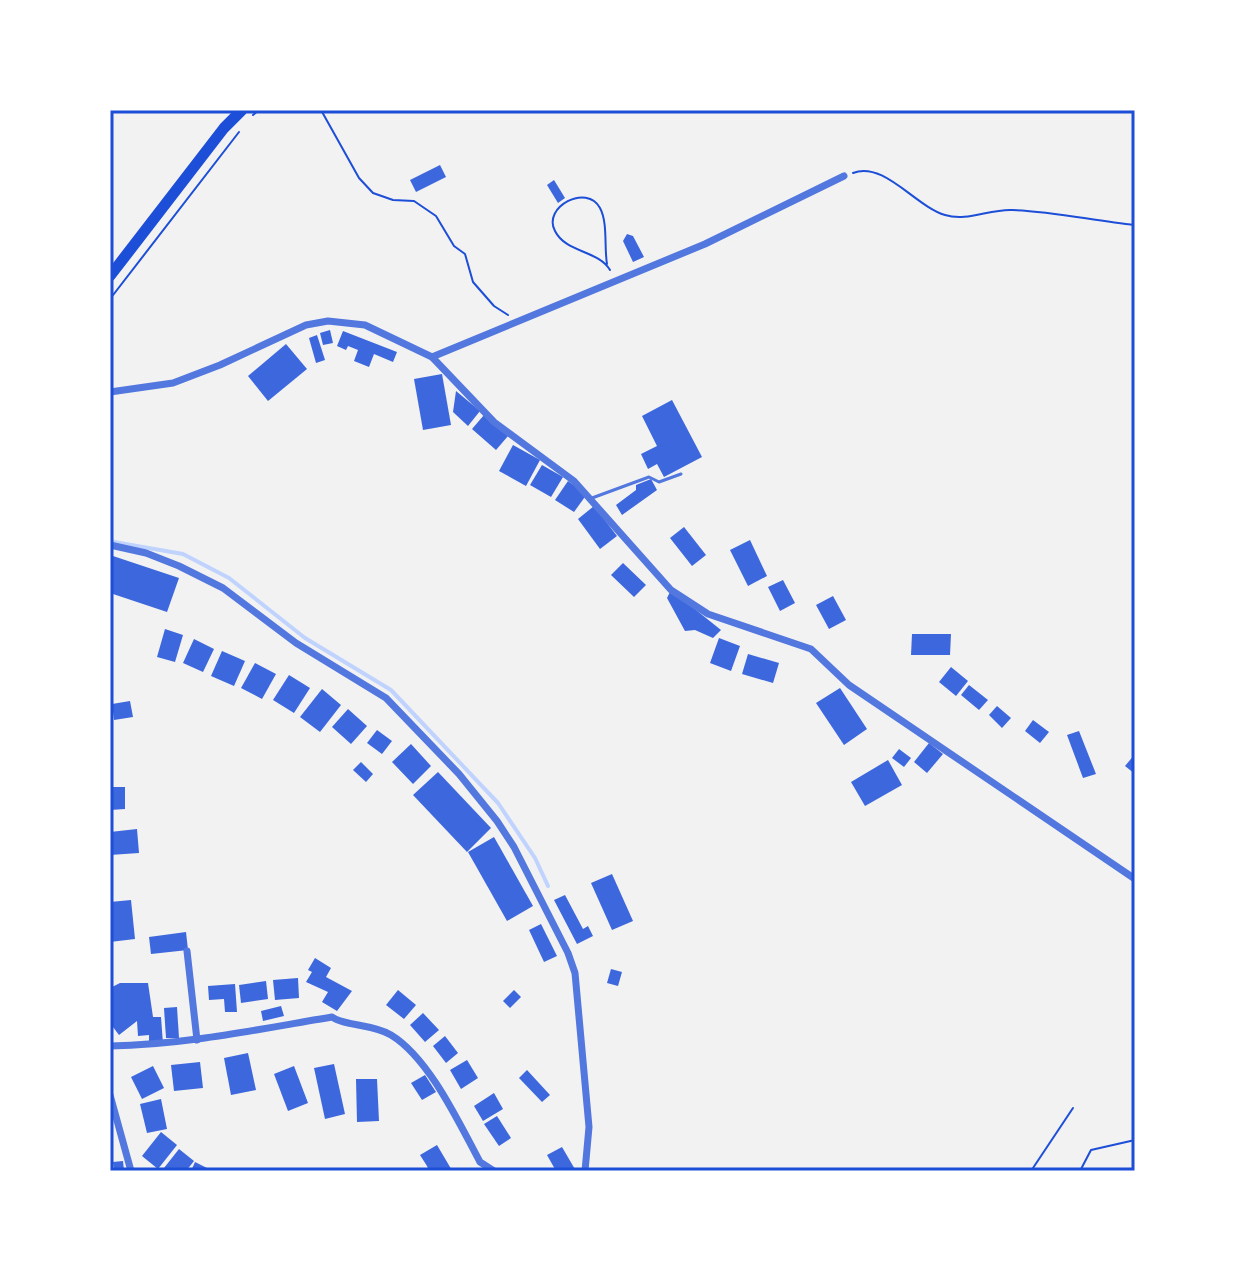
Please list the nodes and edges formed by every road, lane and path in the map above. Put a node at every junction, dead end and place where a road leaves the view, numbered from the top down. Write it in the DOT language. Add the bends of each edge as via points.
graph roads {
  1 [pos="259,110"];
  2 [pos="321,110"];
  3 [pos="246,114"];
  4 [pos="241,129"];
  5 [pos="844,176"];
  6 [pos="1135,225"];
  7 [pos="607,264"];
  8 [pos="110,276"];
  9 [pos="617,281"];
  10 [pos="110,299"];
  11 [pos="514,325"];
  12 [pos="432,357"];
  13 [pos="110,392"];
  14 [pos="681,474"];
  15 [pos="592,498"];
  16 [pos="110,545"];
  17 [pos="1135,879"];
  18 [pos="187,951"];
  19 [pos="197,1040"];
  20 [pos="110,1046"];
  21 [pos="110,1095"];
  22 [pos="1073,1108"];
  23 [pos="1135,1140"];
  24 [pos="480,1162"];
  25 [pos="131,1171"];
  26 [pos="483,1171"];
  27 [pos="494,1171"];
  28 [pos="585,1171"];
  29 [pos="1031,1171"];
  30 [pos="1080,1171"];
  1 -- 3 [label="path"];
  2 -- 11 [label="path" via="359,178 373,193 414,201 436,216 465,254 473,282"];
  3 -- 8 [label="main road" via="224,128"];
  4 -- 10 [label="path"];
  5 -- 6 [label="path" via="861,170 882,175 945,216 1028,211"];
  5 -- 9 [label="street"];
  7 -- 7 [label="path" via="556,235 552,223 561,206 581,196 599,205"];
  7 -- 9 [label="path"];
  9 -- 11 [label="street"];
  11 -- 12 [label="street"];
  12 -- 13 [label="street" via="365,325 328,321 306,325 173,383"];
  12 -- 15 [label="street" via="494,422"];
  14 -- 15 [label="lane" via="659,482 640,479"];
  15 -- 17 [label="street" via="671,590 708,614 811,649 849,685"];
  16 -- 28 [label="street" via="146,553 223,588 296,643 364,683 459,774 497,821 575,973 589,1127"];
  18 -- 19 [label="street"];
  19 -- 20 [label="street"];
  19 -- 24 [label="street" via="332,1017 369,1025 392,1035 427,1071"];
  21 -- 25 [label="street"];
  22 -- 29 [label="path"];
  23 -- 30 [label="path" via="1091,1150"];
  24 -- 26 [label="street"];
  24 -- 27 [label="street"];
}
